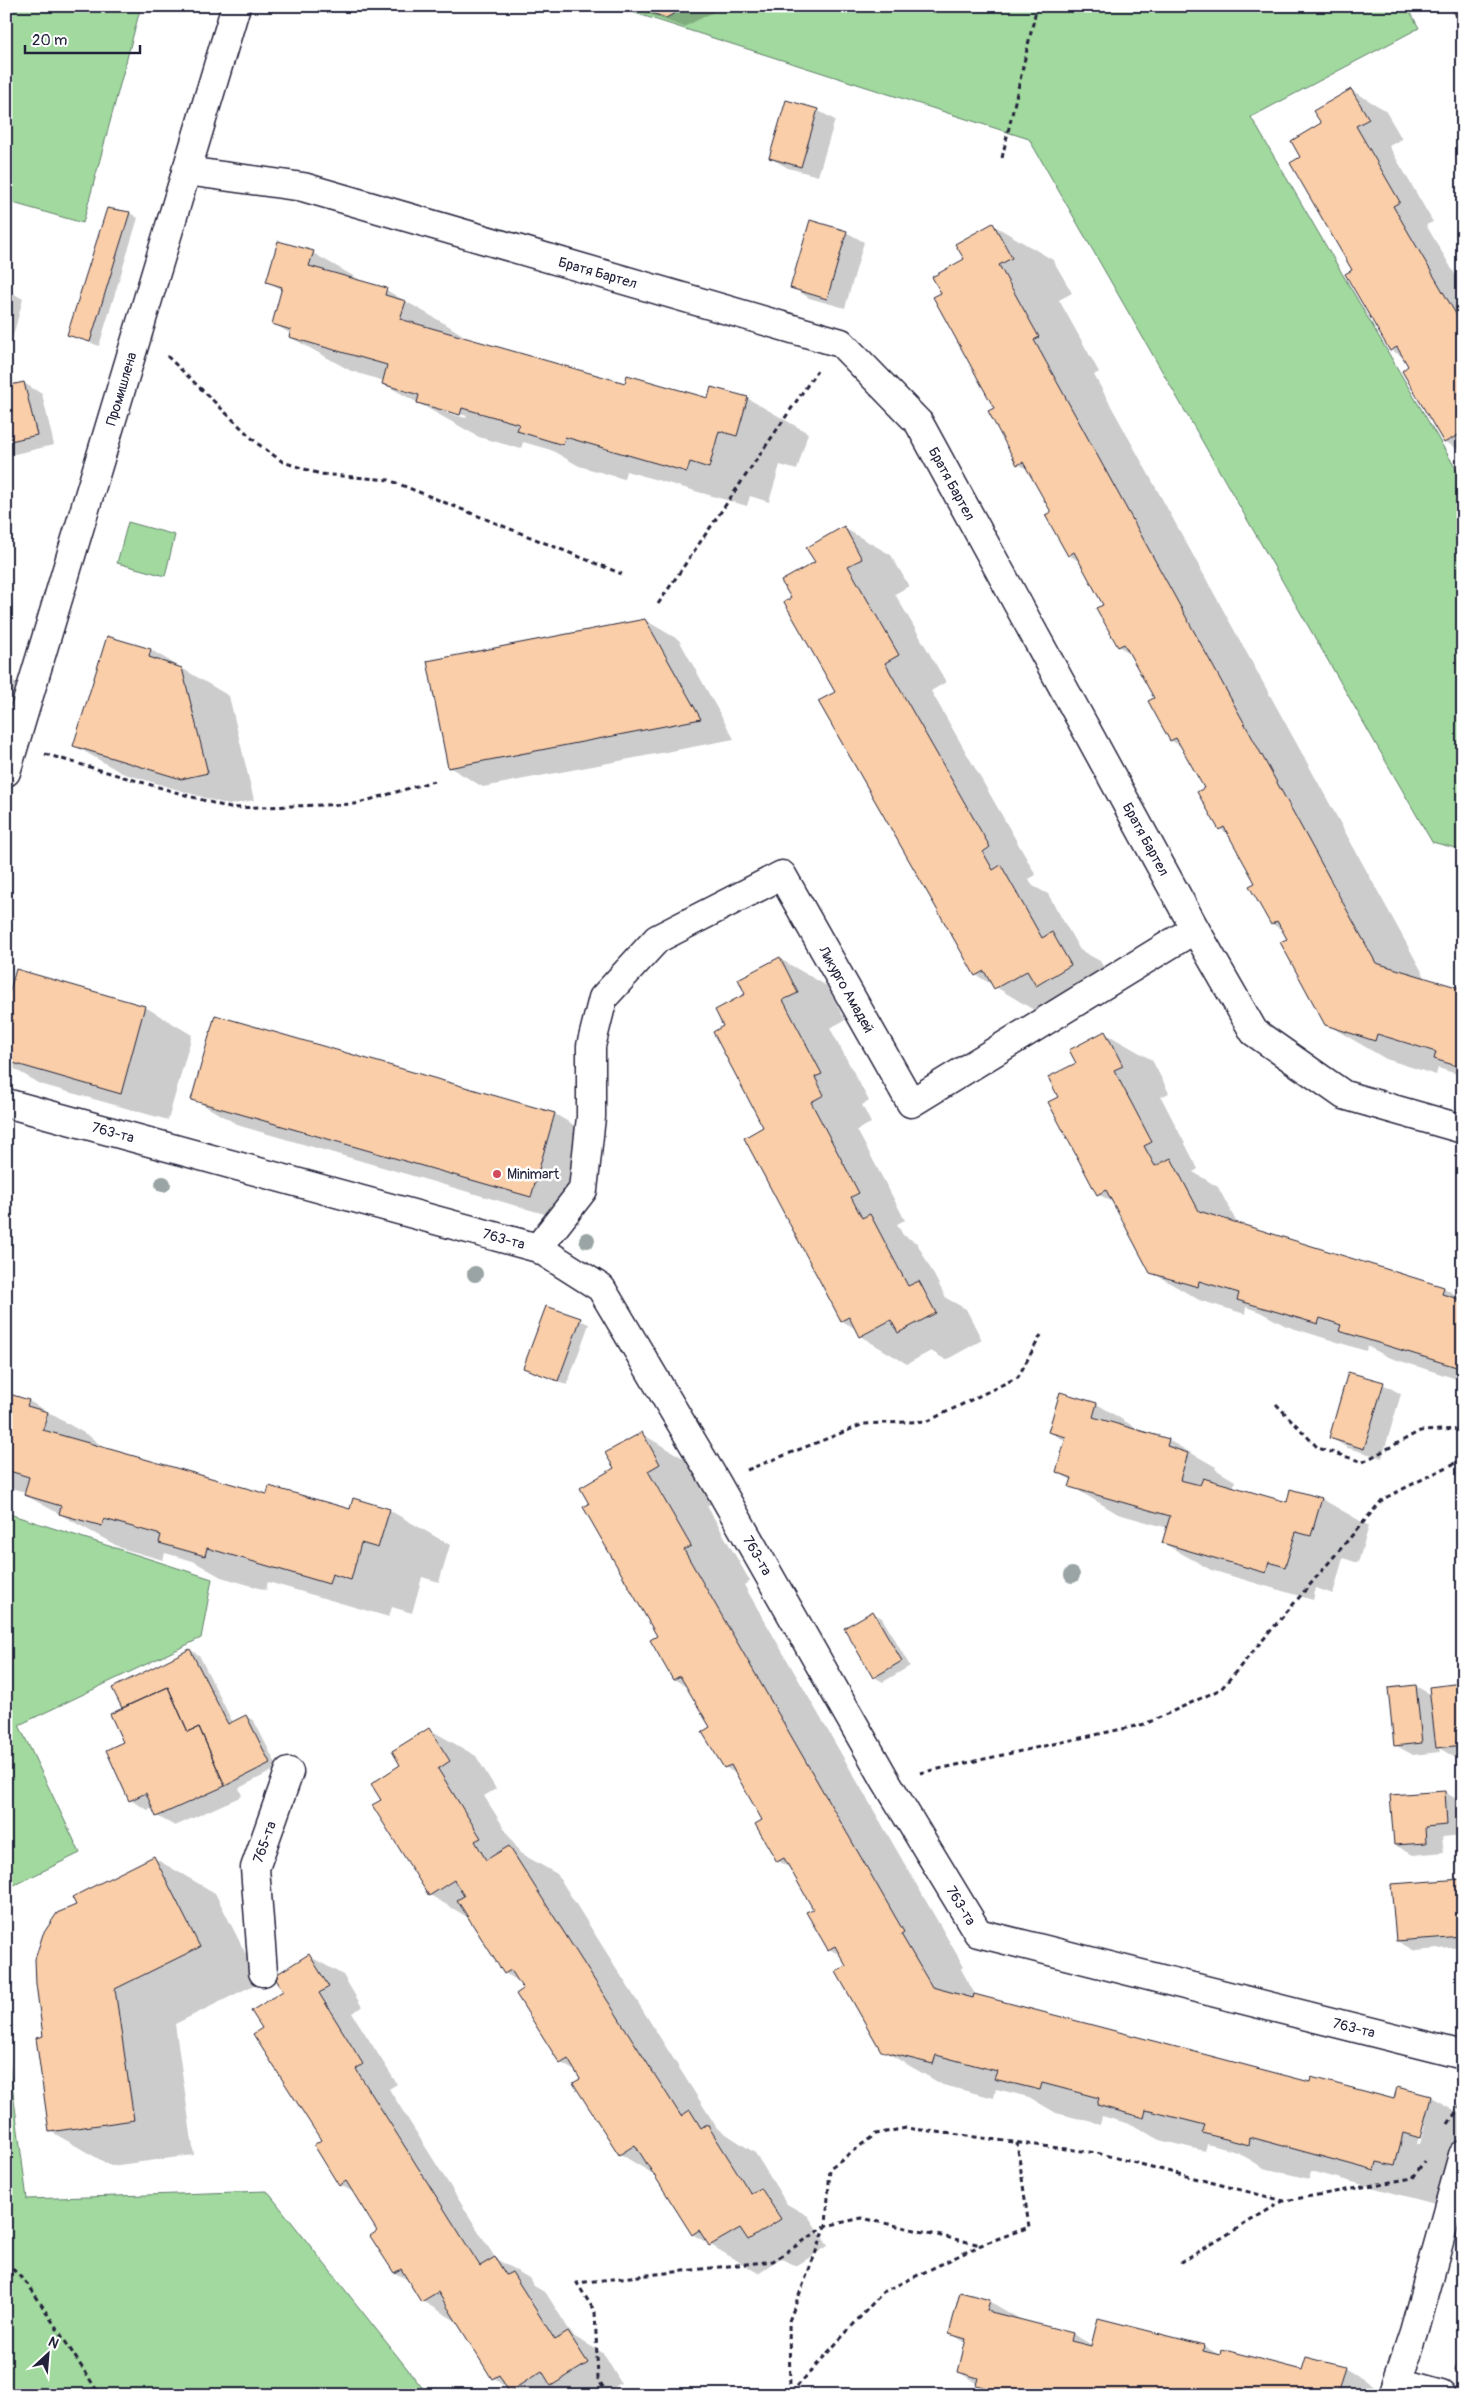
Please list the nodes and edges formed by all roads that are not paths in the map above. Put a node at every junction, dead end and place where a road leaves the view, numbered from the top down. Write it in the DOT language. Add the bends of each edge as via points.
graph roads {
  1 [pos="236,6"];
  2 [pos="186,172"];
  3 [pos="6,772"];
  4 [pos="1195,929"];
  5 [pos="6,1103"];
  6 [pos="1463,1129"];
  7 [pos="538,1248"];
  8 [pos="289,1772"];
  9 [pos="263,1972"];
  10 [pos="1463,2055"];
  11 [pos="1463,2155"];
  12 [pos="1395,2389"];
  13 [pos="1441,2395"];
  1 -- 2 [label="street, Промишлена"];
  2 -- 3 [label="street, Промишлена"];
  2 -- 4 [label="street, Братя Бартел" via="303,187 841,343 919,423"];
  4 -- 6 [label="street, Братя Бартел" via="1254,1032 1344,1095"];
  4 -- 7 [label="street, Ликурго Амадей" via="911,1104 782,875 657,939 603,998 591,1046 591,1117 583,1190"];
  5 -- 7 [label="street, 763-та"];
  7 -- 10 [label="street, 763-та" via="602,1288 886,1781 978,1934"];
  8 -- 9 [label="street, 765-та" via="255,1868"];
  11 -- 12 [label="street"];
  12 -- 13 [label="street"];
}
